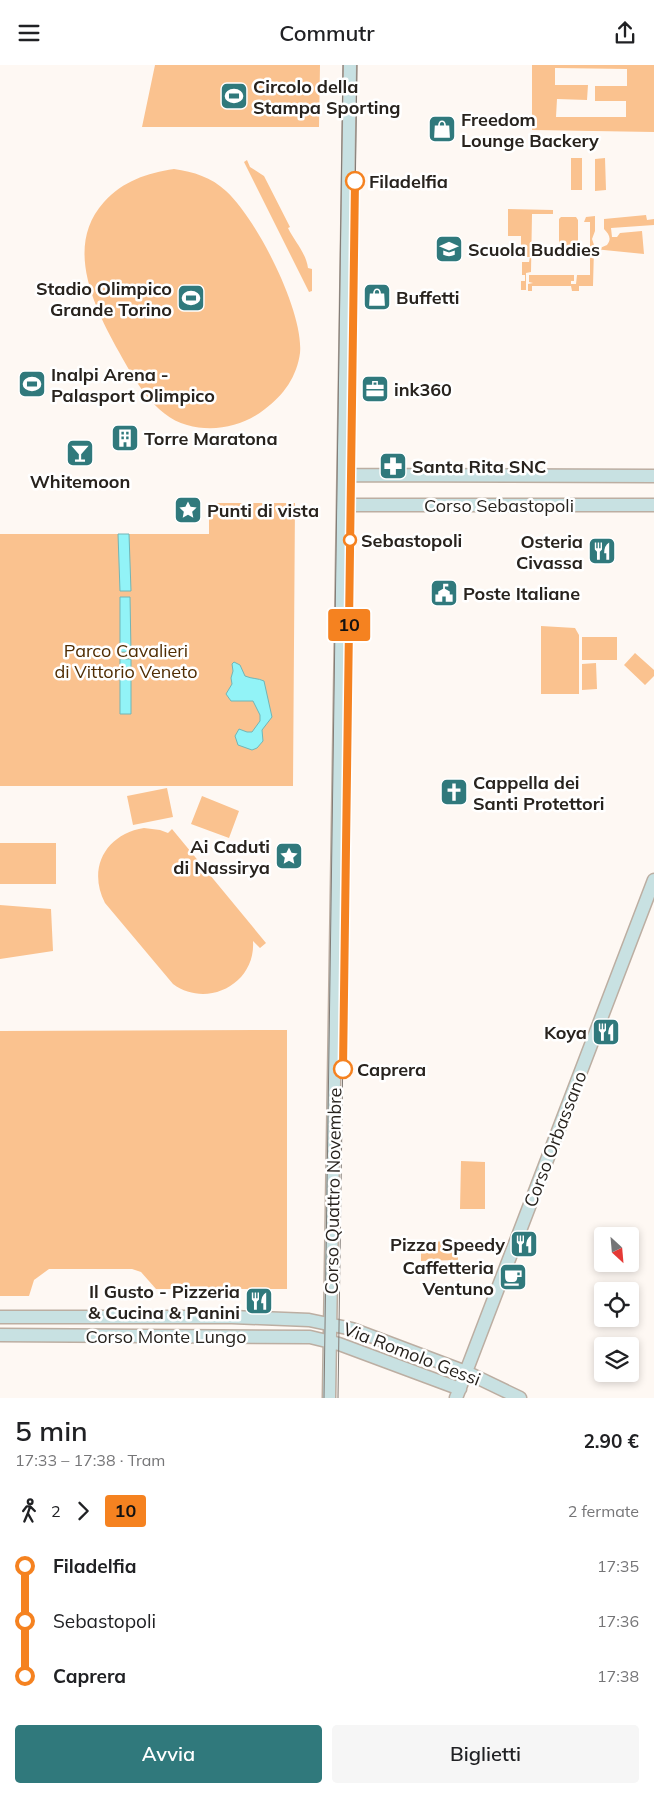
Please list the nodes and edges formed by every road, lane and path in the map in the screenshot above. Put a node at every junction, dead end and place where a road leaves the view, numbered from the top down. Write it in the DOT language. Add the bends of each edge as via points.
graph roads {
  1 [pos="350,65"];
  2 [pos="344,475"];
  3 [pos="654,476"];
  4 [pos="344,505"];
  5 [pos="654,505"];
  6 [pos="654,880"];
  7 [pos="0,1317"];
  8 [pos="330,1323"];
  9 [pos="0,1335"];
  10 [pos="330,1342"];
  11 [pos="466,1372"];
  12 [pos="458,1394"];
  13 [pos="329,1398"];
  14 [pos="520,1398"];
  1 -- 2 [label="main road, Corso Quattro Novembre"];
  2 -- 3 [label="main road, Corso Sebastopoli"];
  2 -- 4 [label="main road, Corso Quattro Novembre"];
  4 -- 5 [label="main road, Corso Sebastopoli"];
  4 -- 8 [label="main road, Corso Quattro Novembre"];
  6 -- 11 [label="main road, Corso Orbassano"];
  7 -- 8 [label="main road, Corso Monte Lungo" via="232,1317"];
  8 -- 10 [label="main road, Corso Quattro Novembre"];
  8 -- 11 [label="main road, Via Romolo Gessi"];
  9 -- 10 [label="main road, Corso Monte Lungo" via="297,1336"];
  10 -- 12 [label="main road, Via Romolo Gessi" via="352,1348"];
  10 -- 13 [label="main road, Corso Quattro Novembre"];
  11 -- 12 [label="main road, Corso Orbassano"];
  11 -- 14 [label="main road, Via Romolo Gessi"];
}
